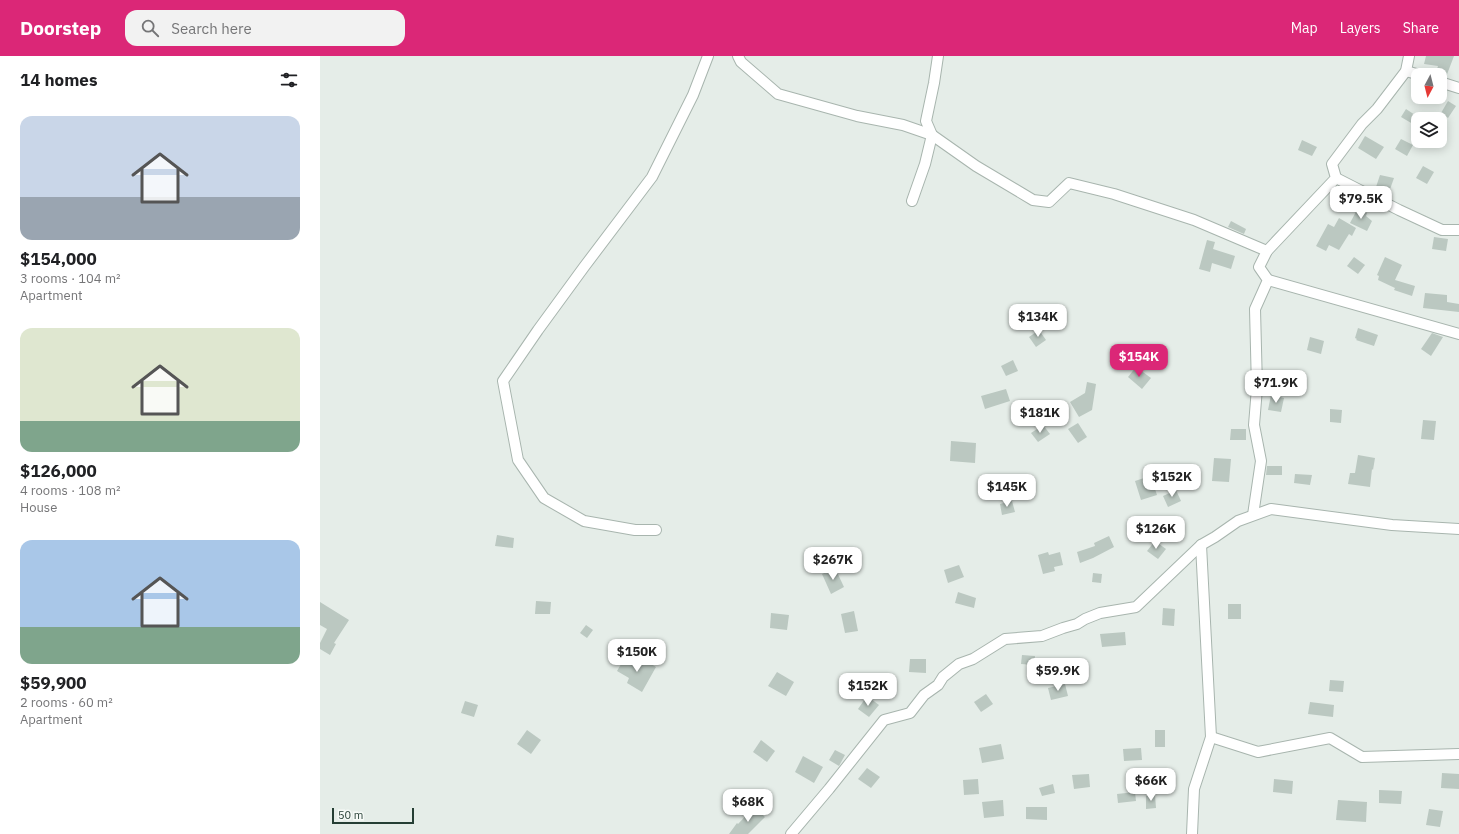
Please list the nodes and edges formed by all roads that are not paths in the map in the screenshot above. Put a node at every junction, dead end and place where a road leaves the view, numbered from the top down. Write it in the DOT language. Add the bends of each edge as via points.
graph roads {
  1 [pos="708,56"];
  2 [pos="738,56"];
  3 [pos="938,56"];
  4 [pos="1409,56"];
  5 [pos="1406,71"];
  6 [pos="1411,72"];
  7 [pos="1447,84"];
  8 [pos="1459,88"];
  9 [pos="932,135"];
  10 [pos="1336,178"];
  11 [pos="912,201"];
  12 [pos="1459,230"];
  13 [pos="1267,251"];
  14 [pos="1268,280"];
  15 [pos="1459,334"];
  16 [pos="1253,515"];
  17 [pos="1459,529"];
  18 [pos="656,530"];
  19 [pos="1201,545"];
  20 [pos="1211,737"];
  21 [pos="1459,754"];
  22 [pos="791,834"];
  23 [pos="1192,834"];
  1 -- 18 [label="street" via="693,95 652,177 619,218 503,381 518,460 544,498 584,521 635,530"];
  2 -- 9 [label="street" via="741,62 778,94 857,116 903,125"];
  3 -- 9 [label="street" via="926,121"];
  4 -- 5 [label="street"];
  5 -- 6 [label="street"];
  5 -- 10 [label="street" via="1332,164"];
  7 -- 8 [label="street"];
  9 -- 11 [label="street"];
  9 -- 13 [label="street" via="976,166 1033,200 1049,202 1069,183 1084,186 1194,220"];
  10 -- 12 [label="street" via="1442,230"];
  10 -- 13 [label="street"];
  13 -- 14 [label="street" via="1259,266"];
  14 -- 15 [label="street"];
  14 -- 16 [label="street" via="1255,309 1257,388 1254,425 1261,461"];
  16 -- 17 [label="street" via="1271,509 1392,525"];
  16 -- 19 [label="street" via="1238,521"];
  19 -- 20 [label="street"];
  19 -- 22 [label="street" via="1136,607 1100,614 1042,636 1005,639 974,659 959,664 924,695 910,713 884,720"];
  20 -- 21 [label="street" via="1258,752 1330,738 1362,757"];
  20 -- 23 [label="street" via="1194,789"];
}
